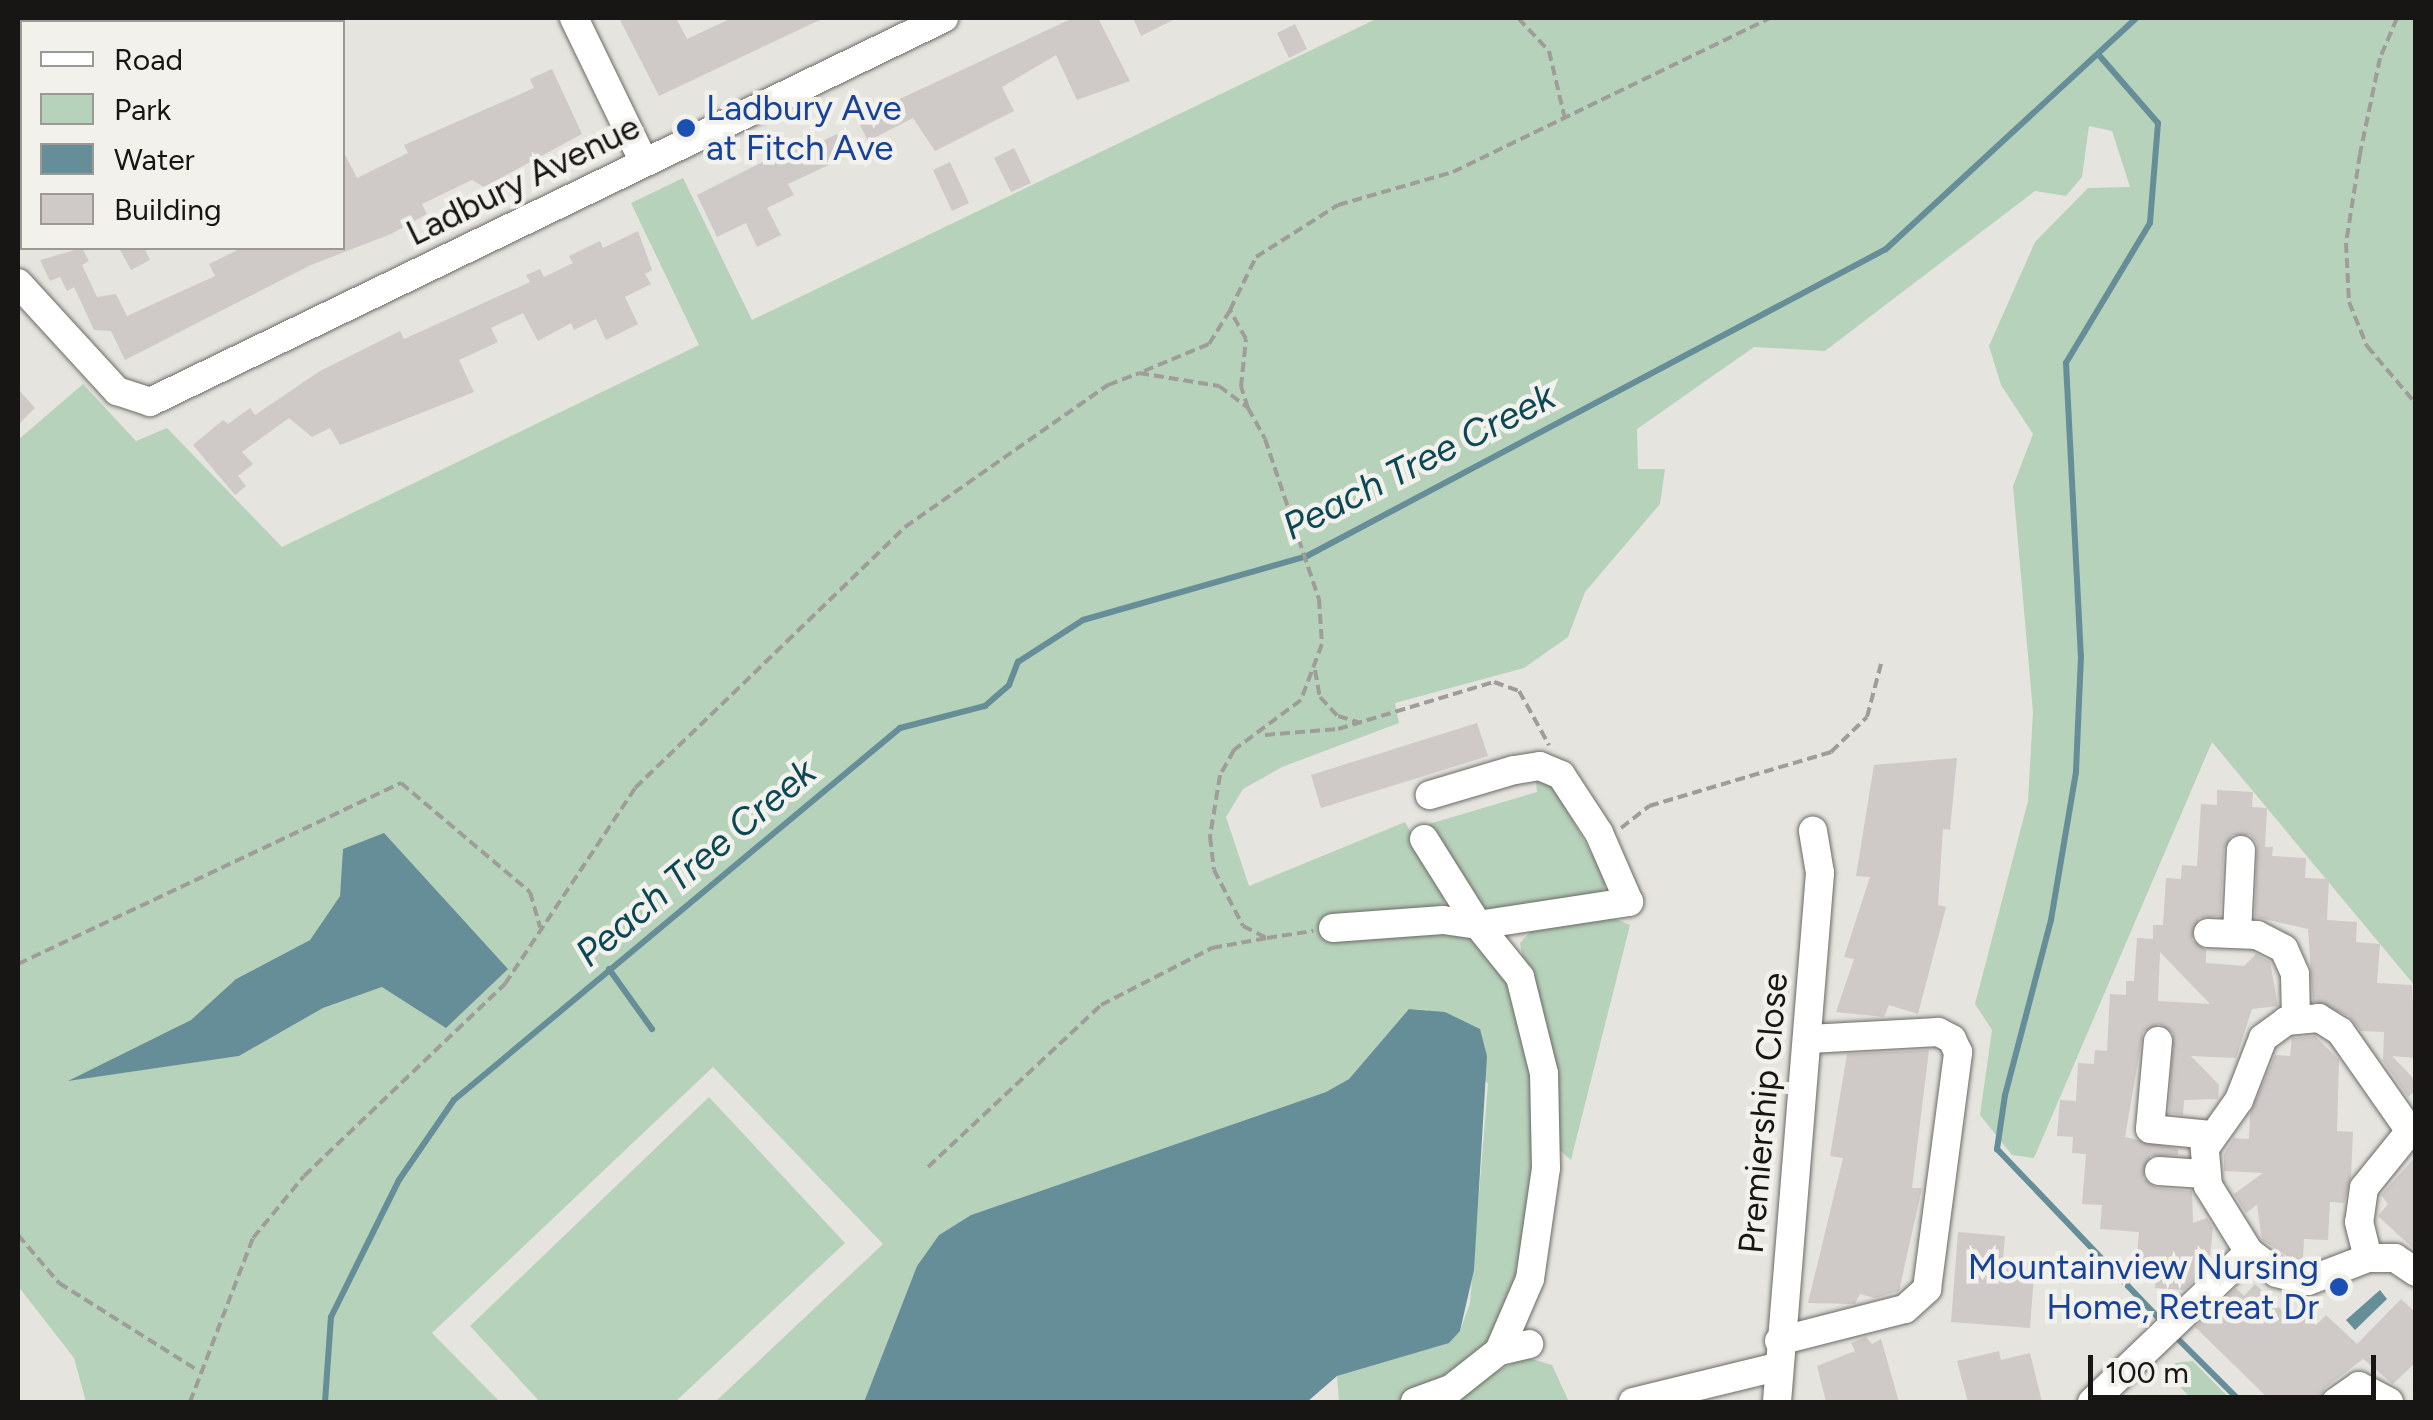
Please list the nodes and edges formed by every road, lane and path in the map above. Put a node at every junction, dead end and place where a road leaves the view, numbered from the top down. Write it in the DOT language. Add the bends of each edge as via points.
graph roads {
  1 [pos="574,18"];
  2 [pos="944,18"];
  3 [pos="1518,18"];
  4 [pos="1770,18"];
  5 [pos="2396,18"];
  6 [pos="1565,119"];
  7 [pos="644,162"];
  8 [pos="18,283"];
  9 [pos="1230,310"];
  10 [pos="1139,373"];
  11 [pos="2416,404"];
  12 [pos="1248,408"];
  13 [pos="1881,664"];
  14 [pos="1315,670"];
  15 [pos="1361,723"];
  16 [pos="1260,736"];
  17 [pos="1561,775"];
  18 [pos="1430,795"];
  19 [pos="1813,831"];
  20 [pos="1424,839"];
  21 [pos="2241,850"];
  22 [pos="1608,855"];
  23 [pos="1478,924"];
  24 [pos="1333,928"];
  25 [pos="541,930"];
  26 [pos="2208,933"];
  27 [pos="2237,934"];
  28 [pos="1268,938"];
  29 [pos="18,964"];
  30 [pos="2296,1018"];
  31 [pos="1809,1040"];
  32 [pos="2158,1042"];
  33 [pos="2211,1134"];
  34 [pos="2413,1134"];
  35 [pos="928,1167"];
  36 [pos="2159,1170"];
  37 [pos="2204,1174"];
  38 [pos="18,1235"];
  39 [pos="2249,1252"];
  40 [pos="2368,1258"];
  41 [pos="2414,1268"];
  42 [pos="1529,1344"];
  43 [pos="1499,1350"];
  44 [pos="1778,1354"];
  45 [pos="199,1371"];
  46 [pos="2416,1396"];
  47 [pos="190,1402"];
  48 [pos="1415,1402"];
  49 [pos="1634,1402"];
  50 [pos="1777,1402"];
  51 [pos="2092,1402"];
  52 [pos="2336,1402"];
  53 [pos="2389,1402"];
  54 [pos="2408,1402"];
  1 -- 7 [label="street"];
  2 -- 7 [label="street, Ladbury Avenue"];
  3 -- 6 [label="path" via="1548,51"];
  4 -- 6 [label="path"];
  5 -- 11 [label="path" via="2380,58 2360,154 2349,302 2367,346"];
  6 -- 9 [label="path" via="1453,172 1338,205 1295,229 1256,257"];
  7 -- 8 [label="street, Ladbury Avenue" via="159,398 132,401"];
  9 -- 10 [label="path" via="1210,344"];
  9 -- 12 [label="path" via="1246,339 1242,387"];
  10 -- 12 [label="path" via="1219,386"];
  10 -- 25 [label="path" via="1108,385 905,527 635,788"];
  12 -- 14 [label="path" via="1319,599 1322,644"];
  13 -- 22 [label="path" via="1866,718 1831,752 1639,811"];
  14 -- 15 [label="path" via="1320,697 1338,716"];
  14 -- 16 [label="path" via="1302,700"];
  15 -- 16 [label="path"];
  15 -- 17 [label="path" via="1494,682 1519,691"];
  16 -- 28 [label="path" via="1234,750 1220,775 1210,837 1228,901 1244,926"];
  17 -- 18 [label="street" via="1540,766"];
  17 -- 22 [label="street"];
  19 -- 31 [label="street, Premiership Close" via="1820,873"];
  20 -- 23 [label="street"];
  21 -- 27 [label="street"];
  22 -- 23 [label="street" via="1629,902"];
  23 -- 24 [label="street"];
  23 -- 43 [label="street" via="1520,977 1544,1073 1546,1168 1533,1291"];
  24 -- 28 [label="path"];
  25 -- 29 [label="path" via="530,892 401,783"];
  25 -- 45 [label="path" via="504,984 274,1209 238,1265"];
  26 -- 27 [label="street"];
  27 -- 30 [label="street" via="2266,938 2288,955"];
  28 -- 35 [label="path" via="1212,948 1101,1005"];
  30 -- 33 [label="street" via="2262,1038 2239,1100"];
  30 -- 34 [label="street" via="2335,1025"];
  31 -- 44 [label="street, Premiership Close"];
  31 -- 44 [label="street" via="1938,1032 1958,1052 1927,1289 1905,1308"];
  32 -- 33 [label="street" via="2150,1130"];
  33 -- 37 [label="street"];
  34 -- 40 [label="street" via="2364,1188 2359,1222"];
  36 -- 37 [label="street"];
  37 -- 39 [label="street"];
  38 -- 45 [label="path" via="59,1283"];
  39 -- 40 [label="street" via="2267,1268 2308,1281"];
  39 -- 51 [label="street"];
  40 -- 41 [label="street" via="2386,1256"];
  42 -- 43 [label="street"];
  43 -- 48 [label="street" via="1451,1389"];
  44 -- 49 [label="street"];
  44 -- 50 [label="street, Premiership Close"];
  45 -- 47 [label="path"];
  46 -- 54 [label="street"];
  52 -- 53 [label="street" via="2359,1386"];
}
